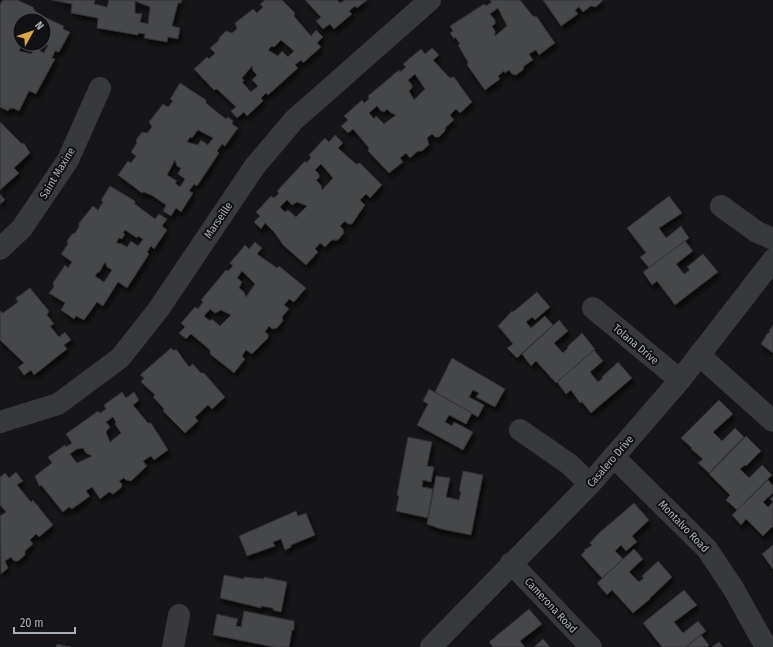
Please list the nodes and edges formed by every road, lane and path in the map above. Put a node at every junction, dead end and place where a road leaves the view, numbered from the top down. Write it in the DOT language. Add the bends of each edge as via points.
graph roads {
  1 [pos="430,0"];
  2 [pos="100,88"];
  3 [pos="721,206"];
  4 [pos="773,239"];
  5 [pos="0,249"];
  6 [pos="773,260"];
  7 [pos="594,308"];
  8 [pos="699,355"];
  9 [pos="680,380"];
  10 [pos="773,421"];
  11 [pos="0,422"];
  12 [pos="520,430"];
  13 [pos="614,457"];
  14 [pos="590,484"];
  15 [pos="511,563"];
  16 [pos="179,615"];
  17 [pos="173,647"];
  18 [pos="431,647"];
  19 [pos="591,647"];
  20 [pos="766,647"];
  1 -- 11 [label="street, Marseille" via="294,120 255,166 158,310 120,358 58,404"];
  2 -- 5 [label="street, Saint Maxine" via="68,160 22,228"];
  3 -- 4 [label="street" via="757,232"];
  6 -- 8 [label="street, Casalero Drive"];
  7 -- 9 [label="street, Tolana Drive"];
  8 -- 9 [label="street, Casalero Drive"];
  8 -- 10 [label="street"];
  9 -- 13 [label="street, Casalero Drive"];
  12 -- 14 [label="street" via="569,464"];
  13 -- 14 [label="street, Casalero Drive"];
  13 -- 20 [label="street, Montalvo Road" via="707,549 733,588"];
  14 -- 15 [label="street, Casalero Drive"];
  15 -- 18 [label="street, Casalero Drive"];
  15 -- 19 [label="street, Camerona Road"];
  16 -- 17 [label="street"];
}
